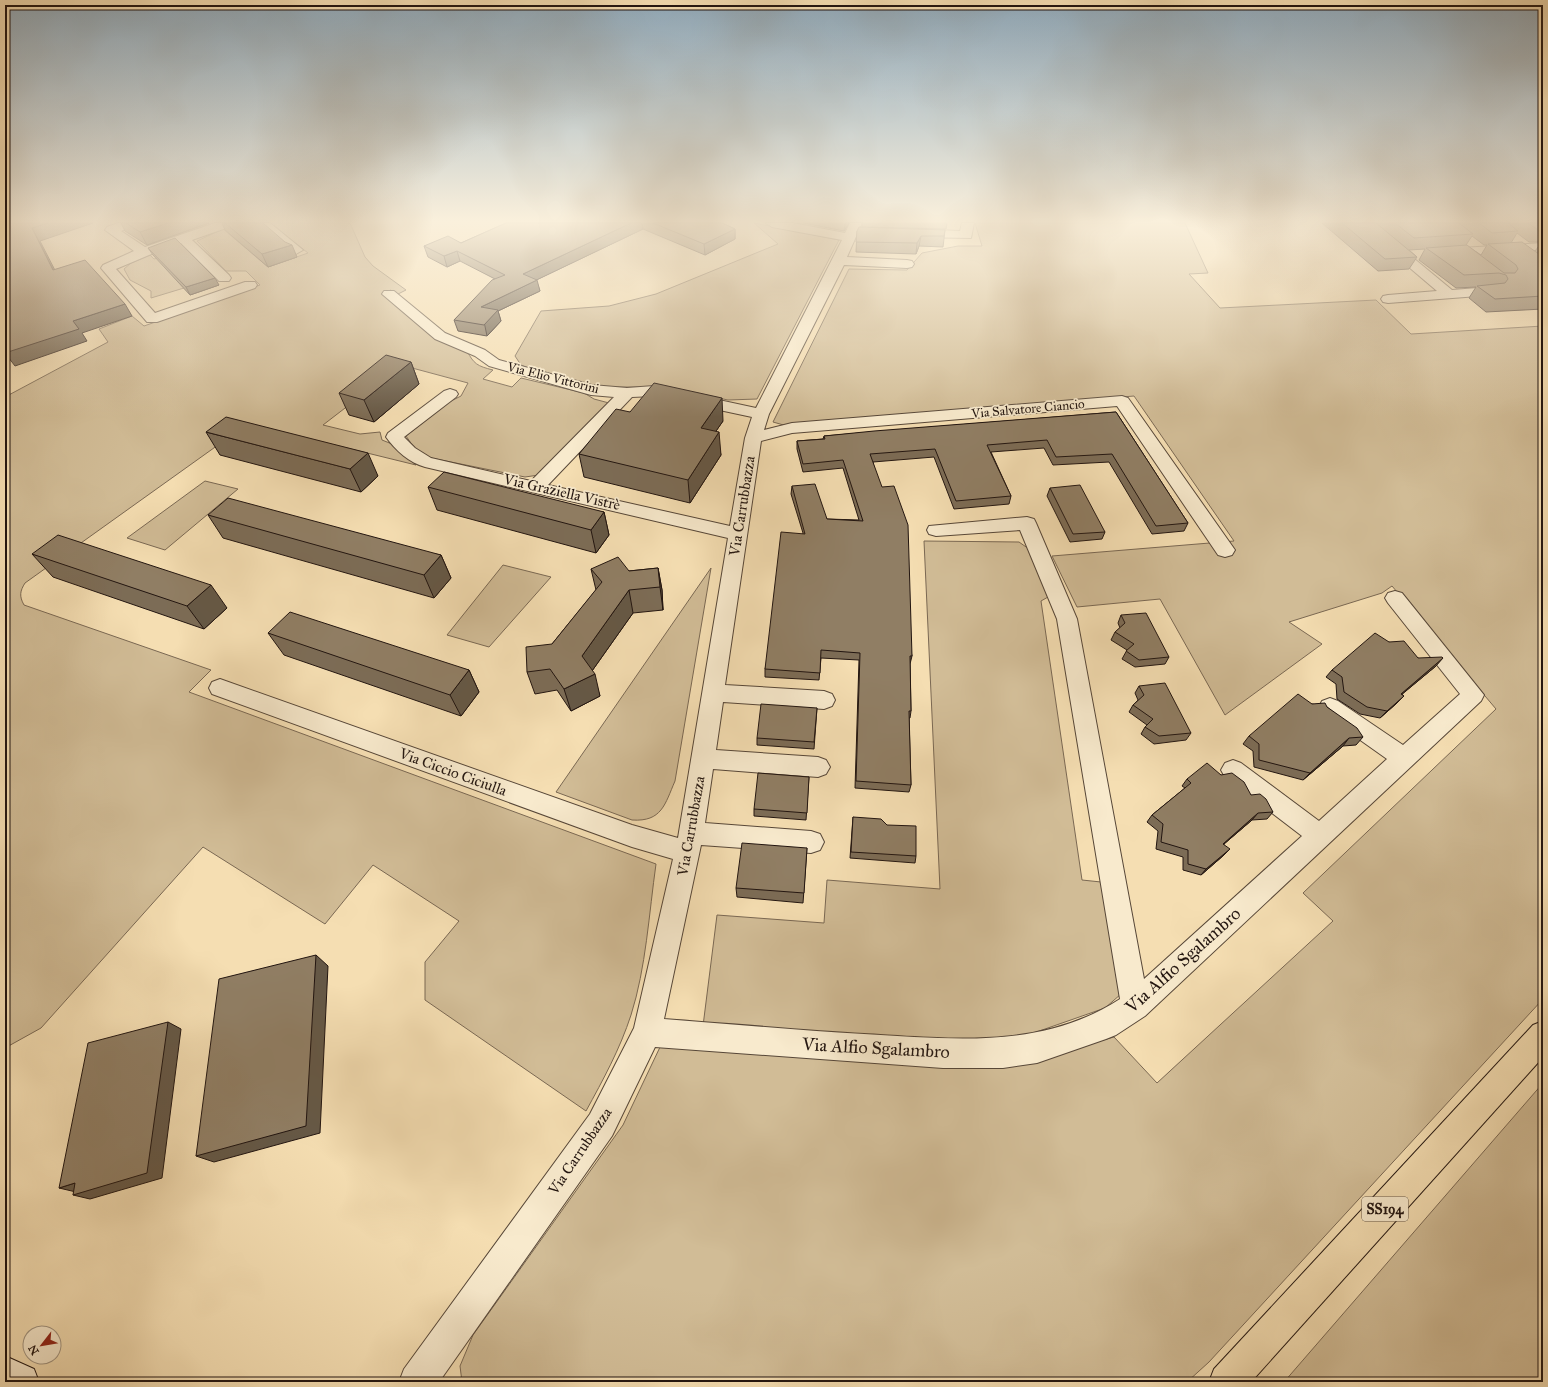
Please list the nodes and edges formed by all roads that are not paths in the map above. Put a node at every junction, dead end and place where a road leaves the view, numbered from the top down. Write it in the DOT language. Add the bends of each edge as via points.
graph roads {
  1 [pos="125,288"];
  2 [pos="242,288"];
  3 [pos="825,288"];
  4 [pos="1441,288"];
  5 [pos="1491,291"];
  6 [pos="389,294"];
  7 [pos="1449,294"];
  8 [pos="1388,299"];
  9 [pos="627,393"];
  10 [pos="450,394"];
  11 [pos="761,414"];
  12 [pos="753,438"];
  13 [pos="536,486"];
  14 [pos="936,530"];
  15 [pos="737,534"];
  16 [pos="1225,550"];
  17 [pos="1395,598"];
  18 [pos="220,688"];
  19 [pos="712,693"];
  20 [pos="824,700"];
  21 [pos="1330,706"];
  22 [pos="1404,758"];
  23 [pos="702,759"];
  24 [pos="818,767"];
  25 [pos="1234,770"];
  26 [pos="1320,836"];
  27 [pos="689,842"];
  28 [pos="811,842"];
  29 [pos="1136,1006"];
  30 [pos="647,1032"];
  31 [pos="1543,1035"];
  32 [pos="5,1374"];
  33 [pos="22,1382"];
  34 [pos="417,1382"];
  35 [pos="1227,1382"];
  1 -- 2 [label="street" via="152,319"];
  3 -- 11 [label="street, Via Carrubbazza"];
  4 -- 7 [label="street"];
  5 -- 7 [label="street"];
  6 -- 9 [label="street, Via Elio Vittorini" via="440,336 480,353 494,363 591,390"];
  7 -- 8 [label="street"];
  9 -- 11 [label="street, Via Elio Vittorini" via="654,391"];
  9 -- 13 [label="street"];
  10 -- 13 [label="street, Via Graziella Vistrè" via="394,437 409,452 425,462"];
  11 -- 12 [label="street, Via Carrubbazza"];
  12 -- 15 [label="street, Via Carrubbazza"];
  12 -- 16 [label="street, Via Salvatore Ciancio" via="792,428 1122,401"];
  13 -- 15 [label="street, Via Graziella Vistrè"];
  14 -- 29 [label="street" via="1027,523 1067,619"];
  15 -- 19 [label="street, Via Carrubbazza"];
  17 -- 22 [label="street, Via Alfio Sgalambro" via="1473,695"];
  18 -- 27 [label="street, Via Ciccio Ciciulla" via="632,836"];
  19 -- 20 [label="street"];
  19 -- 23 [label="street, Via Carrubbazza"];
  21 -- 22 [label="street"];
  22 -- 26 [label="street, Via Alfio Sgalambro"];
  23 -- 24 [label="street"];
  23 -- 27 [label="street, Via Carrubbazza"];
  25 -- 26 [label="street"];
  26 -- 29 [label="street, Via Alfio Sgalambro"];
  27 -- 28 [label="street, Via Ciccio Ciciulla"];
  27 -- 30 [label="street, Via Carrubbazza"];
  29 -- 30 [label="street, Via Alfio Sgalambro" via="1106,1024 1037,1048 1003,1053 943,1053 840,1047"];
  30 -- 34 [label="street, Via Carrubbazza" via="601,1125"];
  31 -- 35 [label="main road, SS194"];
  32 -- 33 [label="street"];
}
